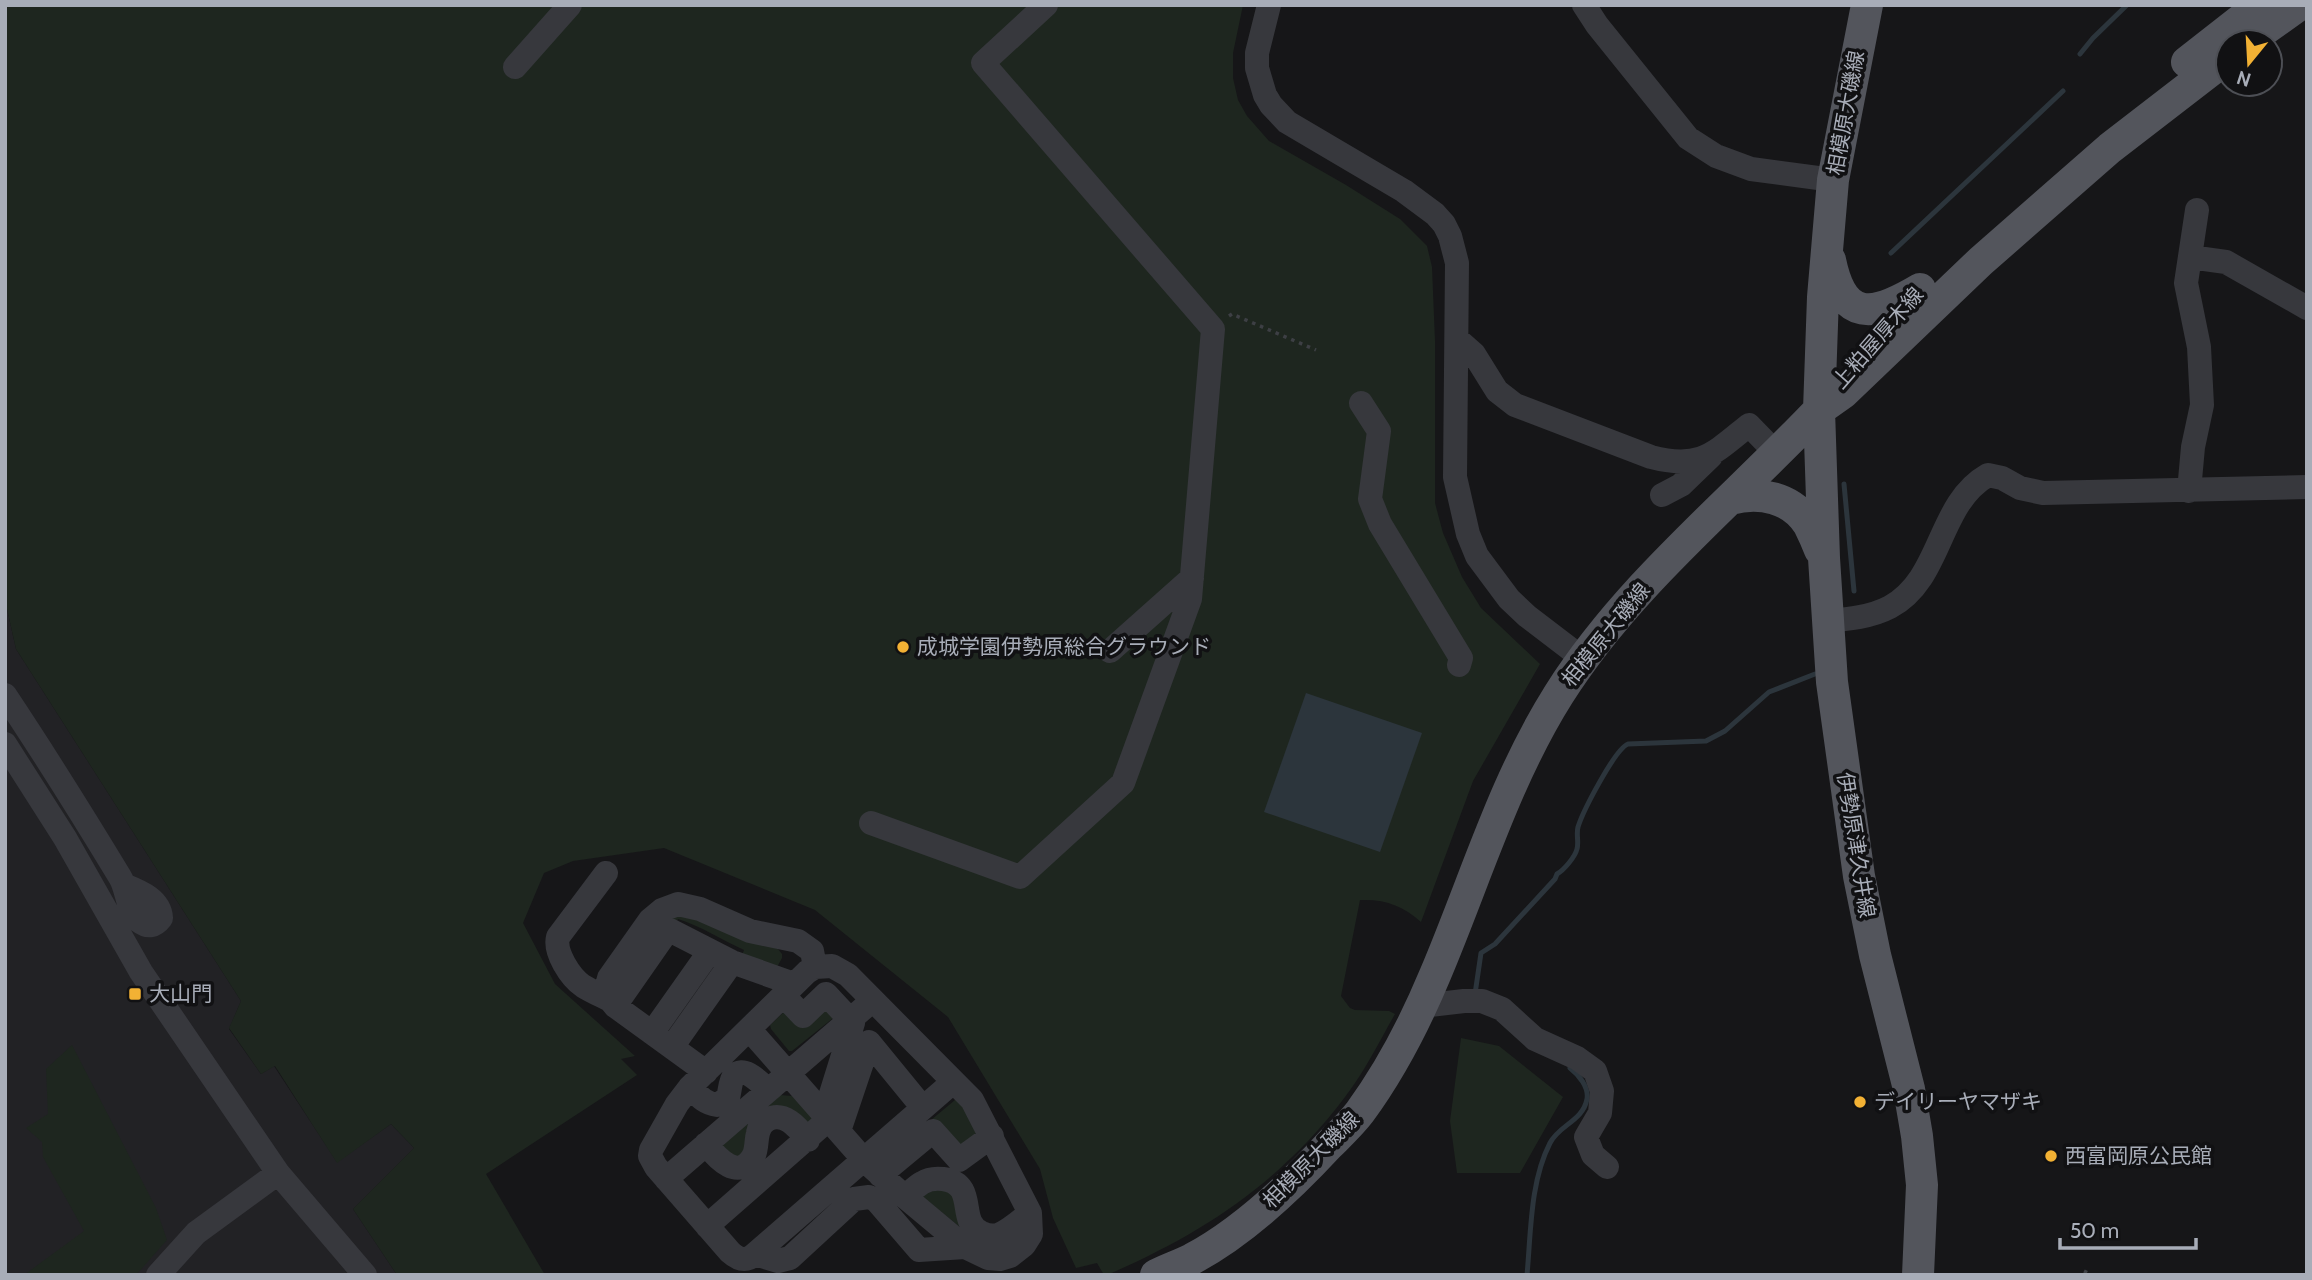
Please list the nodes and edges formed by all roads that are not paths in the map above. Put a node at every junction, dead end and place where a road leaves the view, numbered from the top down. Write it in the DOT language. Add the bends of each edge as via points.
graph roads {
  1 [pos="570,5"];
  2 [pos="1046,5"];
  3 [pos="1269,5"];
  4 [pos="1584,5"];
  5 [pos="1867,5"];
  6 [pos="2260,5"];
  7 [pos="2299,5"];
  8 [pos="2267,28"];
  9 [pos="515,68"];
  10 [pos="2214,68"];
  11 [pos="1833,180"];
  12 [pos="2197,210"];
  13 [pos="1827,245"];
  14 [pos="2190,257"];
  15 [pos="1920,289"];
  16 [pos="2307,308"];
  17 [pos="1457,339"];
  18 [pos="1361,403"];
  19 [pos="1819,411"];
  20 [pos="1777,454"];
  21 [pos="1711,455"];
  22 [pos="2307,487"];
  23 [pos="2189,491"];
  24 [pos="1662,495"];
  25 [pos="1730,499"];
  26 [pos="1824,558"];
  27 [pos="1192,578"];
  28 [pos="1827,621"];
  29 [pos="1180,627"];
  30 [pos="1152,649"];
  31 [pos="1110,651"];
  32 [pos="1582,658"];
  33 [pos="1459,665"];
  34 [pos="5,695"];
  35 [pos="5,744"];
  36 [pos="871,823"];
  37 [pos="606,873"];
  38 [pos="126,886"];
  39 [pos="659,925"];
  40 [pos="721,957"];
  41 [pos="815,967"];
  42 [pos="789,989"];
  43 [pos="873,1000"];
  44 [pos="611,1003"];
  45 [pos="1421,1006"];
  46 [pos="850,1020"];
  47 [pos="749,1029"];
  48 [pos="662,1040"];
  49 [pos="789,1073"];
  50 [pos="698,1080"];
  51 [pos="953,1082"];
  52 [pos="768,1090"];
  53 [pos="923,1108"];
  54 [pos="831,1121"];
  55 [pos="992,1136"];
  56 [pos="808,1140"];
  57 [pos="706,1143"];
  58 [pos="1607,1167"];
  59 [pos="872,1168"];
  60 [pos="278,1173"];
  61 [pos="666,1179"];
  62 [pos="905,1197"];
  63 [pos="1030,1213"];
  64 [pos="708,1226"];
  65 [pos="965,1247"];
  66 [pos="755,1254"];
  67 [pos="158,1275"];
  68 [pos="365,1275"];
  69 [pos="770,1275"];
  70 [pos="1156,1275"];
  71 [pos="1918,1275"];
  1 -- 9 [label="street"];
  2 -- 27 [label="street" via="983,63 1213,329"];
  3 -- 17 [label="street" via="1256,53 1265,96 1287,122 1404,191 1444,224 1457,264"];
  4 -- 11 [label="street" via="1688,138 1716,156 1751,169"];
  5 -- 11 [label="main road, 相模原大磯線"];
  6 -- 15 [label="main road, 上粕屋厚木線" via="2084,142"];
  7 -- 8 [label="main road"];
  10 -- 19 [label="main road, 上粕屋厚木線" via="2110,148"];
  11 -- 13 [label="main road, 相模原大磯線"];
  12 -- 14 [label="street"];
  13 -- 15 [label="main road" via="1834,280 1850,303 1877,309"];
  13 -- 19 [label="main road, 相模原大磯線"];
  14 -- 16 [label="street" via="2226,262"];
  14 -- 23 [label="street" via="2186,283 2199,346 2202,405"];
  15 -- 19 [label="main road, 上粕屋厚木線" via="1843,371"];
  17 -- 21 [label="street" via="1474,354 1497,391 1515,405 1651,457 1687,462"];
  17 -- 32 [label="street" via="1455,477 1468,534 1477,555 1509,599"];
  18 -- 33 [label="street" via="1379,431 1370,499 1380,524 1461,658"];
  19 -- 20 [label="main road, 相模原大磯線"];
  19 -- 26 [label="main road, 伊勢原津久井線"];
  20 -- 21 [label="street" via="1749,425"];
  20 -- 25 [label="main road, 相模原大磯線"];
  21 -- 24 [label="street" via="1681,485"];
  22 -- 23 [label="street"];
  23 -- 28 [label="street" via="2043,493 1988,475 1961,498 1924,575 1910,591 1892,606 1869,615"];
  25 -- 26 [label="main road" via="1753,495 1787,503 1808,522"];
  25 -- 32 [label="main road, 相模原大磯線" via="1659,570"];
  26 -- 28 [label="main road, 伊勢原津久井線"];
  27 -- 29 [label="street"];
  27 -- 31 [label="street"];
  28 -- 71 [label="main road, 伊勢原津久井線" via="1859,876 1917,1136 1922,1185"];
  29 -- 30 [label="street"];
  29 -- 36 [label="street" via="1123,783 1020,877"];
  32 -- 45 [label="main road, 相模原大磯線" via="1500,810"];
  34 -- 38 [label="street"];
  35 -- 60 [label="street" via="141,972"];
  37 -- 44 [label="street" via="555,946 580,984"];
  39 -- 40 [label="street"];
  39 -- 41 [label="street" via="670,906 688,905 750,931 798,941 812,951"];
  39 -- 44 [label="street" via="609,978 606,990"];
  40 -- 42 [label="street"];
  40 -- 48 [label="street"];
  41 -- 42 [label="street"];
  41 -- 43 [label="street" via="840,969"];
  42 -- 46 [label="street" via="803,1016 826,994"];
  42 -- 47 [label="street"];
  43 -- 46 [label="street"];
  43 -- 51 [label="street"];
  44 -- 48 [label="street"];
  45 -- 58 [label="street" via="1473,1001 1502,1009 1535,1039 1595,1071 1602,1091 1600,1113 1586,1137 1593,1156"];
  45 -- 70 [label="main road, 相模原大磯線" via="1359,1114 1306,1170 1252,1218 1194,1258"];
  46 -- 49 [label="street"];
  46 -- 54 [label="street" via="853,1023"];
  47 -- 49 [label="street"];
  47 -- 50 [label="street"];
  48 -- 50 [label="street"];
  49 -- 52 [label="street"];
  49 -- 54 [label="street"];
  50 -- 52 [label="street" via="701,1099 717,1105 728,1098 738,1073"];
  50 -- 61 [label="street" via="677,1104 651,1150 652,1161"];
  51 -- 53 [label="street"];
  51 -- 55 [label="street" via="972,1100"];
  52 -- 57 [label="street"];
  53 -- 54 [label="street" via="869,1042"];
  53 -- 59 [label="street"];
  54 -- 56 [label="street"];
  54 -- 59 [label="street"];
  55 -- 59 [label="street" via="959,1160 933,1131"];
  55 -- 63 [label="street"];
  56 -- 57 [label="street" via="797,1126 783,1117 773,1117 758,1130 755,1153 749,1161 735,1167 724,1164"];
  56 -- 64 [label="street"];
  57 -- 61 [label="street"];
  59 -- 62 [label="street"];
  59 -- 66 [label="street"];
  60 -- 67 [label="street" via="196,1233"];
  60 -- 68 [label="street"];
  61 -- 64 [label="street"];
  62 -- 63 [label="street" via="921,1183 948,1180 963,1191 971,1224 989,1235 999,1234"];
  62 -- 65 [label="street"];
  63 -- 65 [label="street" via="1031,1234 1010,1256 988,1258"];
  64 -- 66 [label="street" via="738,1259"];
  65 -- 66 [label="street" via="919,1250 876,1200 862,1197 854,1199 790,1258 778,1261"];
  66 -- 69 [label="street"];
}
